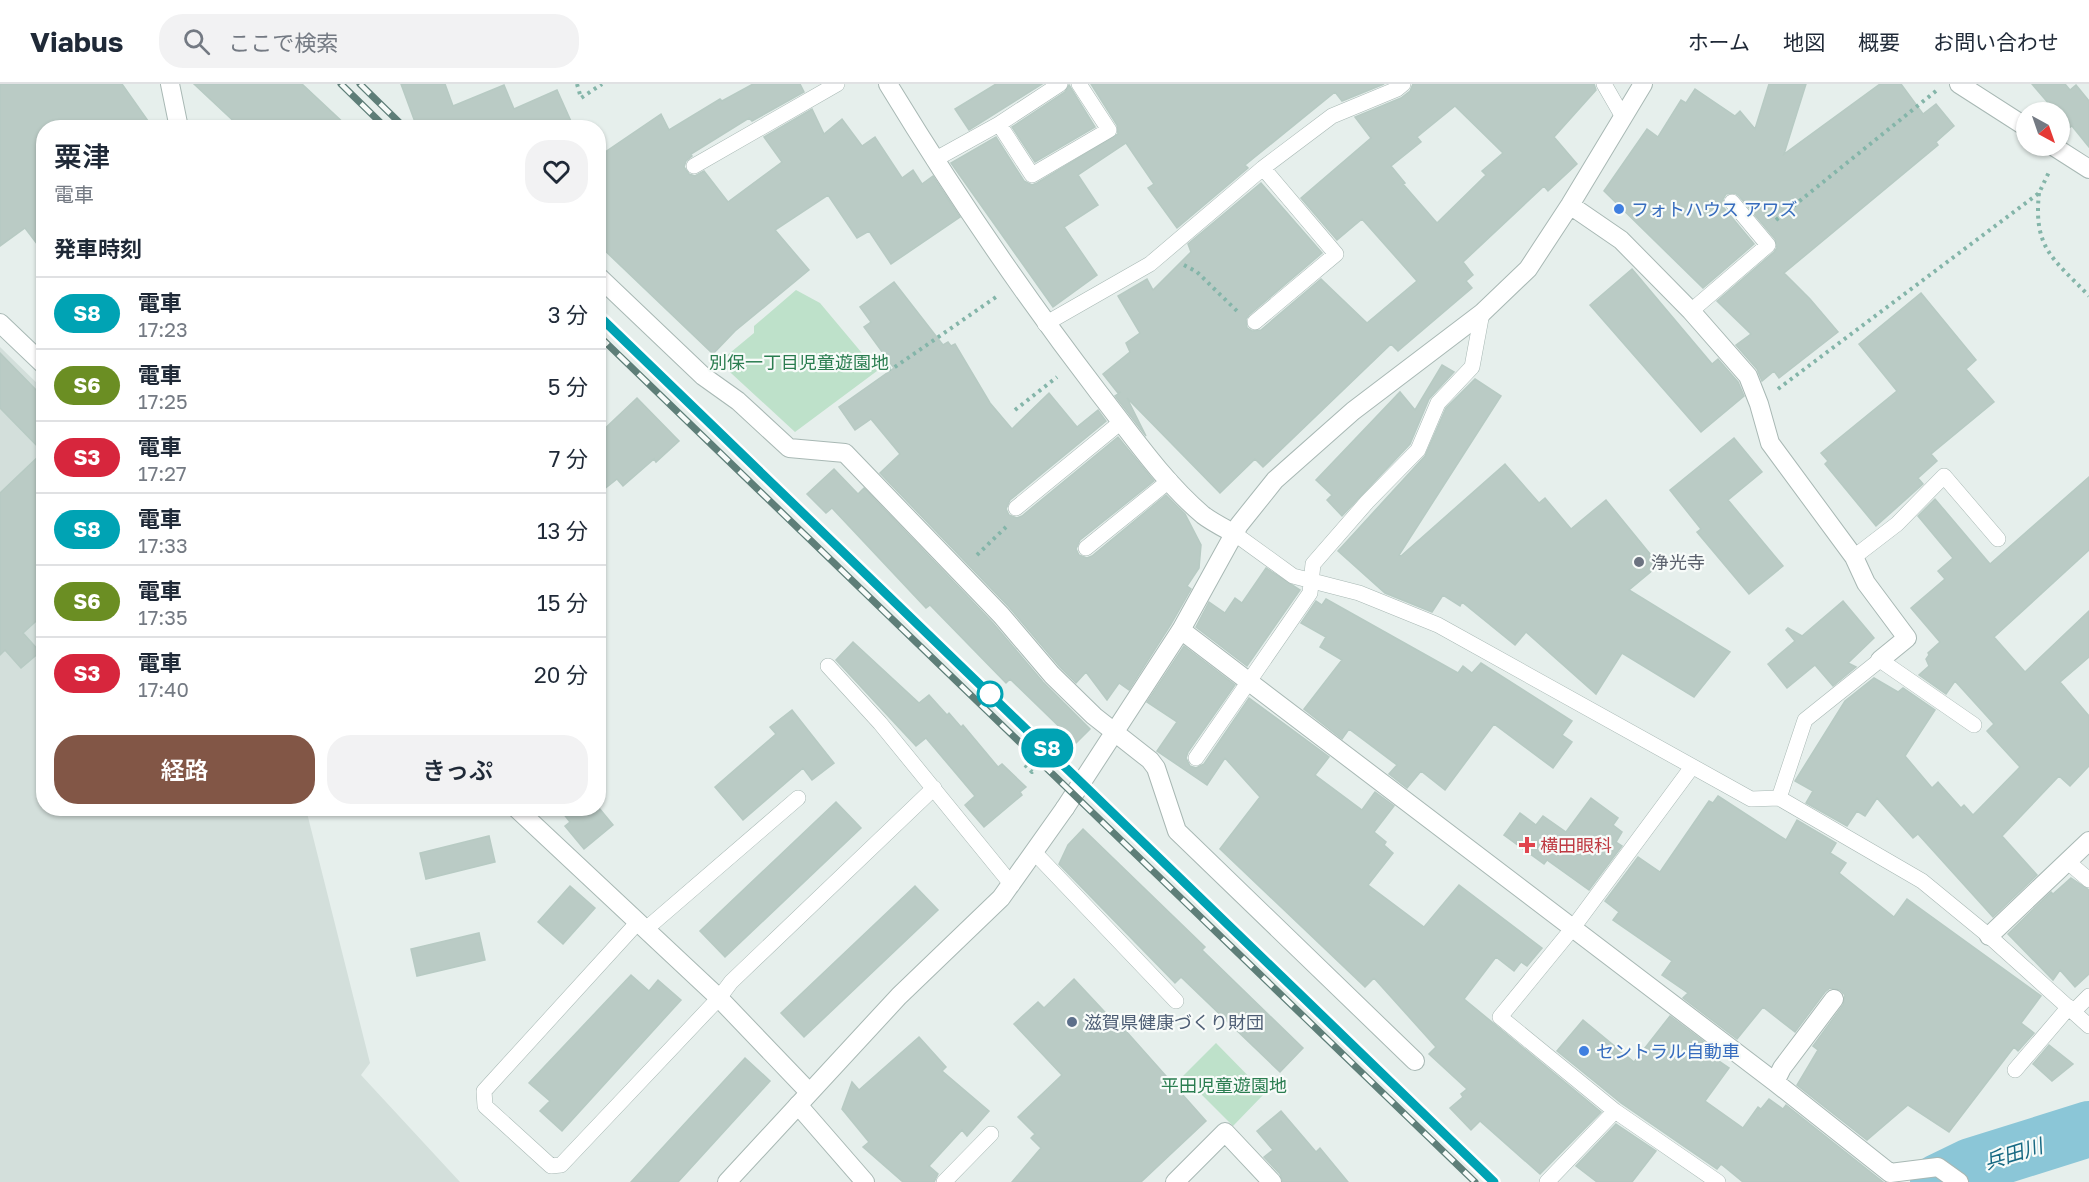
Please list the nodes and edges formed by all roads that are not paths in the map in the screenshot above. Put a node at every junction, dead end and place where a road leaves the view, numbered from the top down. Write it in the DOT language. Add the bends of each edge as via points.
graph roads {
  1 [pos="170,84"];
  2 [pos="837,84"];
  3 [pos="888,84"];
  4 [pos="1060,84"];
  5 [pos="1079,84"];
  6 [pos="1403,84"];
  7 [pos="1604,84"];
  8 [pos="1642,84"];
  9 [pos="1967,86"];
  10 [pos="1623,117"];
  11 [pos="177,120"];
  12 [pos="2016,120"];
  13 [pos="999,124"];
  14 [pos="2070,155"];
  15 [pos="934,160"];
  16 [pos="2086,164"];
  17 [pos="694,166"];
  18 [pos="1263,168"];
  19 [pos="1732,202"];
  20 [pos="1570,205"];
  21 [pos="606,284"];
  22 [pos="1691,311"];
  23 [pos="1482,313"];
  24 [pos="1256,322"];
  25 [pos="0,323"];
  26 [pos="1045,324"];
  27 [pos="36,357"];
  28 [pos="1122,422"];
  29 [pos="1170,480"];
  30 [pos="1016,508"];
  31 [pos="1235,534"];
  32 [pos="1998,539"];
  33 [pos="1086,548"];
  34 [pos="1854,557"];
  35 [pos="1311,583"];
  36 [pos="1181,630"];
  37 [pos="1881,660"];
  38 [pos="828,666"];
  39 [pos="1249,683"];
  40 [pos="1974,725"];
  41 [pos="1114,731"];
  42 [pos="1196,758"];
  43 [pos="1692,767"];
  44 [pos="934,788"];
  45 [pos="798,798"];
  46 [pos="1779,798"];
  47 [pos="525,816"];
  48 [pos="2089,841"];
  49 [pos="1035,853"];
  50 [pos="2068,862"];
  51 [pos="2089,880"];
  52 [pos="1012,885"];
  53 [pos="642,925"];
  54 [pos="1572,929"];
  55 [pos="1989,936"];
  56 [pos="2089,996"];
  57 [pos="719,998"];
  58 [pos="1834,999"];
  59 [pos="1176,1001"];
  60 [pos="2071,1009"];
  61 [pos="2089,1026"];
  62 [pos="1415,1062"];
  63 [pos="2015,1070"];
  64 [pos="1775,1082"];
  65 [pos="804,1098"];
  66 [pos="1615,1111"];
  67 [pos="991,1134"];
  68 [pos="728,1182"];
  69 [pos="865,1182"];
  70 [pos="944,1182"];
  71 [pos="1175,1182"];
  72 [pos="1272,1182"];
  73 [pos="1547,1182"];
  74 [pos="1718,1182"];
  75 [pos="1959,1182"];
  1 -- 11 [label="street"];
  2 -- 17 [label="lane"];
  3 -- 15 [label="street"];
  4 -- 13 [label="lane"];
  5 -- 13 [label="lane" via="1109,130 1032,175"];
  6 -- 18 [label="lane" via="1332,116"];
  7 -- 10 [label="lane"];
  8 -- 10 [label="street"];
  9 -- 12 [label="street"];
  10 -- 20 [label="street"];
  13 -- 15 [label="lane"];
  14 -- 16 [label="street"];
  15 -- 26 [label="street"];
  18 -- 24 [label="lane" via="1336,255"];
  18 -- 26 [label="lane" via="1150,264"];
  19 -- 22 [label="lane" via="1768,245"];
  20 -- 22 [label="street" via="1621,240"];
  20 -- 23 [label="street" via="1528,269"];
  21 -- 41 [label="street" via="703,376 738,401 789,448 846,453 1001,615 1052,675"];
  22 -- 34 [label="street" via="1748,376 1770,443"];
  23 -- 31 [label="street" via="1353,411 1284,470"];
  23 -- 35 [label="lane" via="1472,367 1438,403 1418,450 1313,564"];
  25 -- 27 [label="street"];
  26 -- 28 [label="street"];
  28 -- 29 [label="street"];
  28 -- 30 [label="lane"];
  29 -- 31 [label="street" via="1204,516"];
  29 -- 33 [label="lane"];
  31 -- 35 [label="lane" via="1293,576"];
  31 -- 36 [label="street"];
  32 -- 34 [label="lane" via="1944,476 1898,524"];
  34 -- 37 [label="street" via="1866,583 1907,638"];
  35 -- 39 [label="lane" via="1310,593"];
  35 -- 43 [label="lane" via="1359,593 1438,626"];
  36 -- 39 [label="street"];
  36 -- 41 [label="street"];
  37 -- 40 [label="lane"];
  37 -- 46 [label="lane" via="1805,720"];
  38 -- 44 [label="lane"];
  39 -- 42 [label="lane"];
  39 -- 54 [label="street"];
  41 -- 49 [label="street"];
  41 -- 62 [label="street" via="1138,748 1156,768 1177,831"];
  43 -- 46 [label="lane" via="1752,799"];
  43 -- 54 [label="lane"];
  44 -- 52 [label="lane"];
  44 -- 57 [label="lane" via="731,982"];
  45 -- 53 [label="lane"];
  46 -- 55 [label="lane" via="1922,881"];
  47 -- 53 [label="street"];
  48 -- 50 [label="street"];
  49 -- 52 [label="street"];
  49 -- 59 [label="lane"];
  50 -- 51 [label="lane"];
  50 -- 55 [label="street"];
  52 -- 65 [label="street" via="899,996"];
  53 -- 57 [label="street"];
  53 -- 57 [label="lane" via="484,1091 485,1106 551,1166 561,1166"];
  54 -- 64 [label="street"];
  54 -- 66 [label="lane" via="1500,1017"];
  55 -- 60 [label="lane"];
  56 -- 60 [label="lane"];
  57 -- 65 [label="street"];
  58 -- 64 [label="street"];
  60 -- 61 [label="lane"];
  60 -- 63 [label="lane"];
  64 -- 75 [label="street" via="1890,1173 1938,1167"];
  65 -- 68 [label="street"];
  65 -- 69 [label="street"];
  66 -- 73 [label="lane"];
  66 -- 74 [label="lane"];
  67 -- 70 [label="lane"];
  71 -- 72 [label="street" via="1225,1132"];
}
